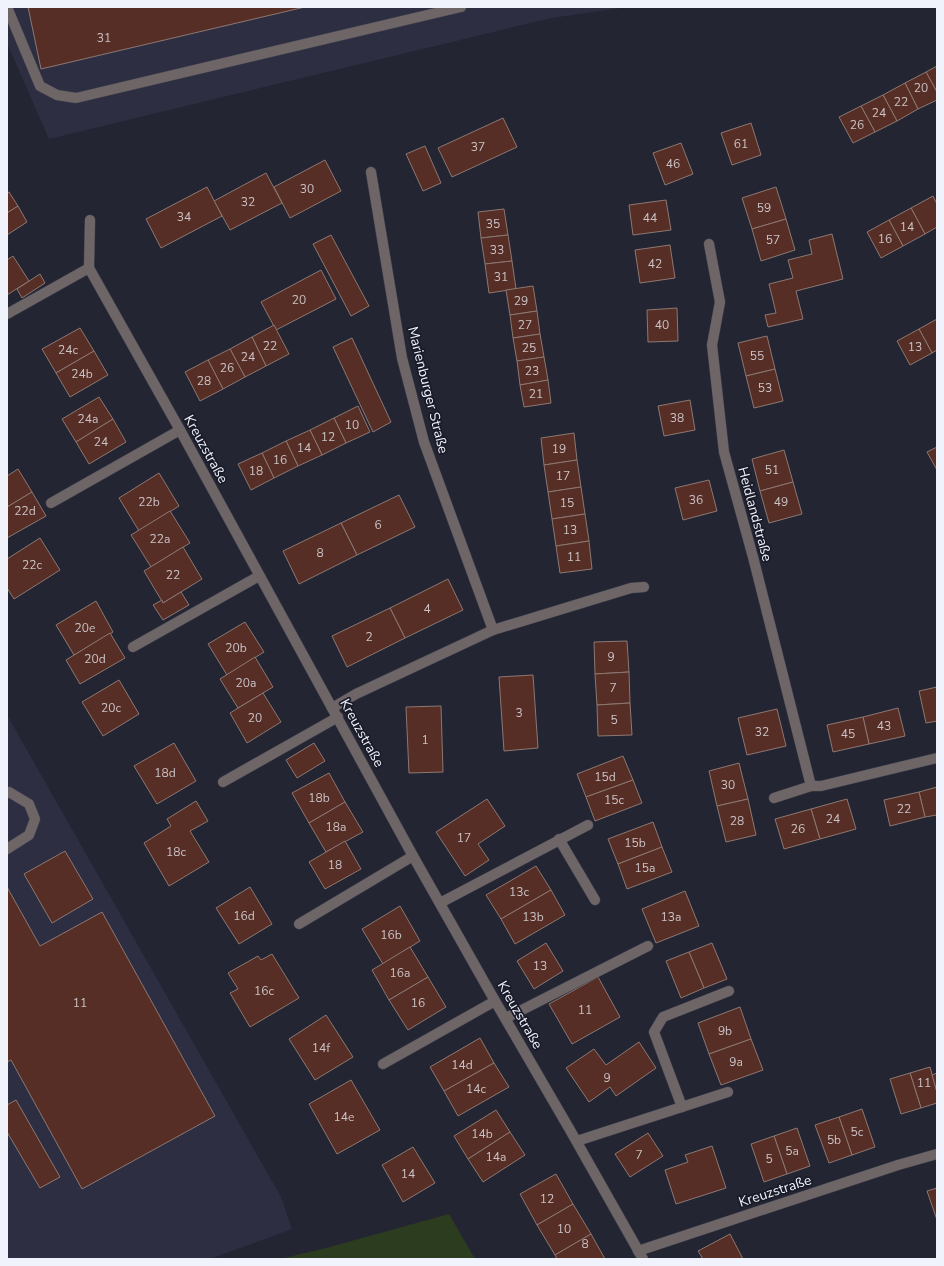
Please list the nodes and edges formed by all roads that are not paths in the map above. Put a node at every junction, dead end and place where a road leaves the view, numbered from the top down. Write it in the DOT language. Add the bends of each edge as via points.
graph roads {
  1 [pos="7,7"];
  2 [pos="460,7"];
  3 [pos="371,172"];
  4 [pos="90,220"];
  5 [pos="709,244"];
  6 [pos="89,268"];
  7 [pos="7,314"];
  8 [pos="180,430"];
  9 [pos="51,504"];
  10 [pos="259,576"];
  11 [pos="644,587"];
  12 [pos="493,630"];
  13 [pos="134,647"];
  14 [pos="332,708"];
  15 [pos="338,717"];
  16 [pos="937,758"];
  17 [pos="223,782"];
  18 [pos="811,786"];
  19 [pos="7,793"];
  20 [pos="774,798"];
  21 [pos="588,825"];
  22 [pos="559,840"];
  23 [pos="7,849"];
  24 [pos="413,856"];
  25 [pos="595,900"];
  26 [pos="440,903"];
  27 [pos="299,924"];
  28 [pos="648,946"];
  29 [pos="729,991"];
  30 [pos="495,1001"];
  31 [pos="506,1018"];
  32 [pos="383,1064"];
  33 [pos="728,1092"];
  34 [pos="682,1107"];
  35 [pos="577,1141"];
  36 [pos="937,1154"];
  37 [pos="640,1255"];
  1 -- 2 [label="street" via="40,86 57,95 76,98"];
  3 -- 12 [label="street, Marienburger Straße" via="402,358 424,442"];
  4 -- 6 [label="street"];
  5 -- 18 [label="street, Heidlandstraße" via="720,302 712,345 724,452"];
  6 -- 7 [label="street"];
  6 -- 8 [label="street, Kreuzstraße"];
  8 -- 9 [label="street"];
  8 -- 10 [label="street, Kreuzstraße"];
  10 -- 13 [label="street"];
  10 -- 14 [label="street, Kreuzstraße"];
  11 -- 12 [label="street" via="631,588"];
  12 -- 14 [label="street" via="356,694"];
  14 -- 15 [label="street, Kreuzstraße"];
  15 -- 17 [label="street"];
  15 -- 24 [label="street, Kreuzstraße"];
  16 -- 18 [label="street" via="821,786"];
  18 -- 20 [label="street"];
  19 -- 23 [label="street" via="29,804 35,819 29,835"];
  21 -- 22 [label="street"];
  22 -- 25 [label="street"];
  22 -- 26 [label="street"];
  24 -- 26 [label="street, Kreuzstraße"];
  24 -- 27 [label="street"];
  26 -- 30 [label="street, Kreuzstraße"];
  28 -- 31 [label="street"];
  29 -- 34 [label="street" via="663,1018 654,1032"];
  30 -- 31 [label="street, Kreuzstraße"];
  30 -- 32 [label="street"];
  31 -- 35 [label="street, Kreuzstraße"];
  33 -- 34 [label="street"];
  34 -- 35 [label="street"];
  35 -- 37 [label="street, Kreuzstraße"];
  36 -- 37 [label="street, Kreuzstraße" via="898,1165"];
}
